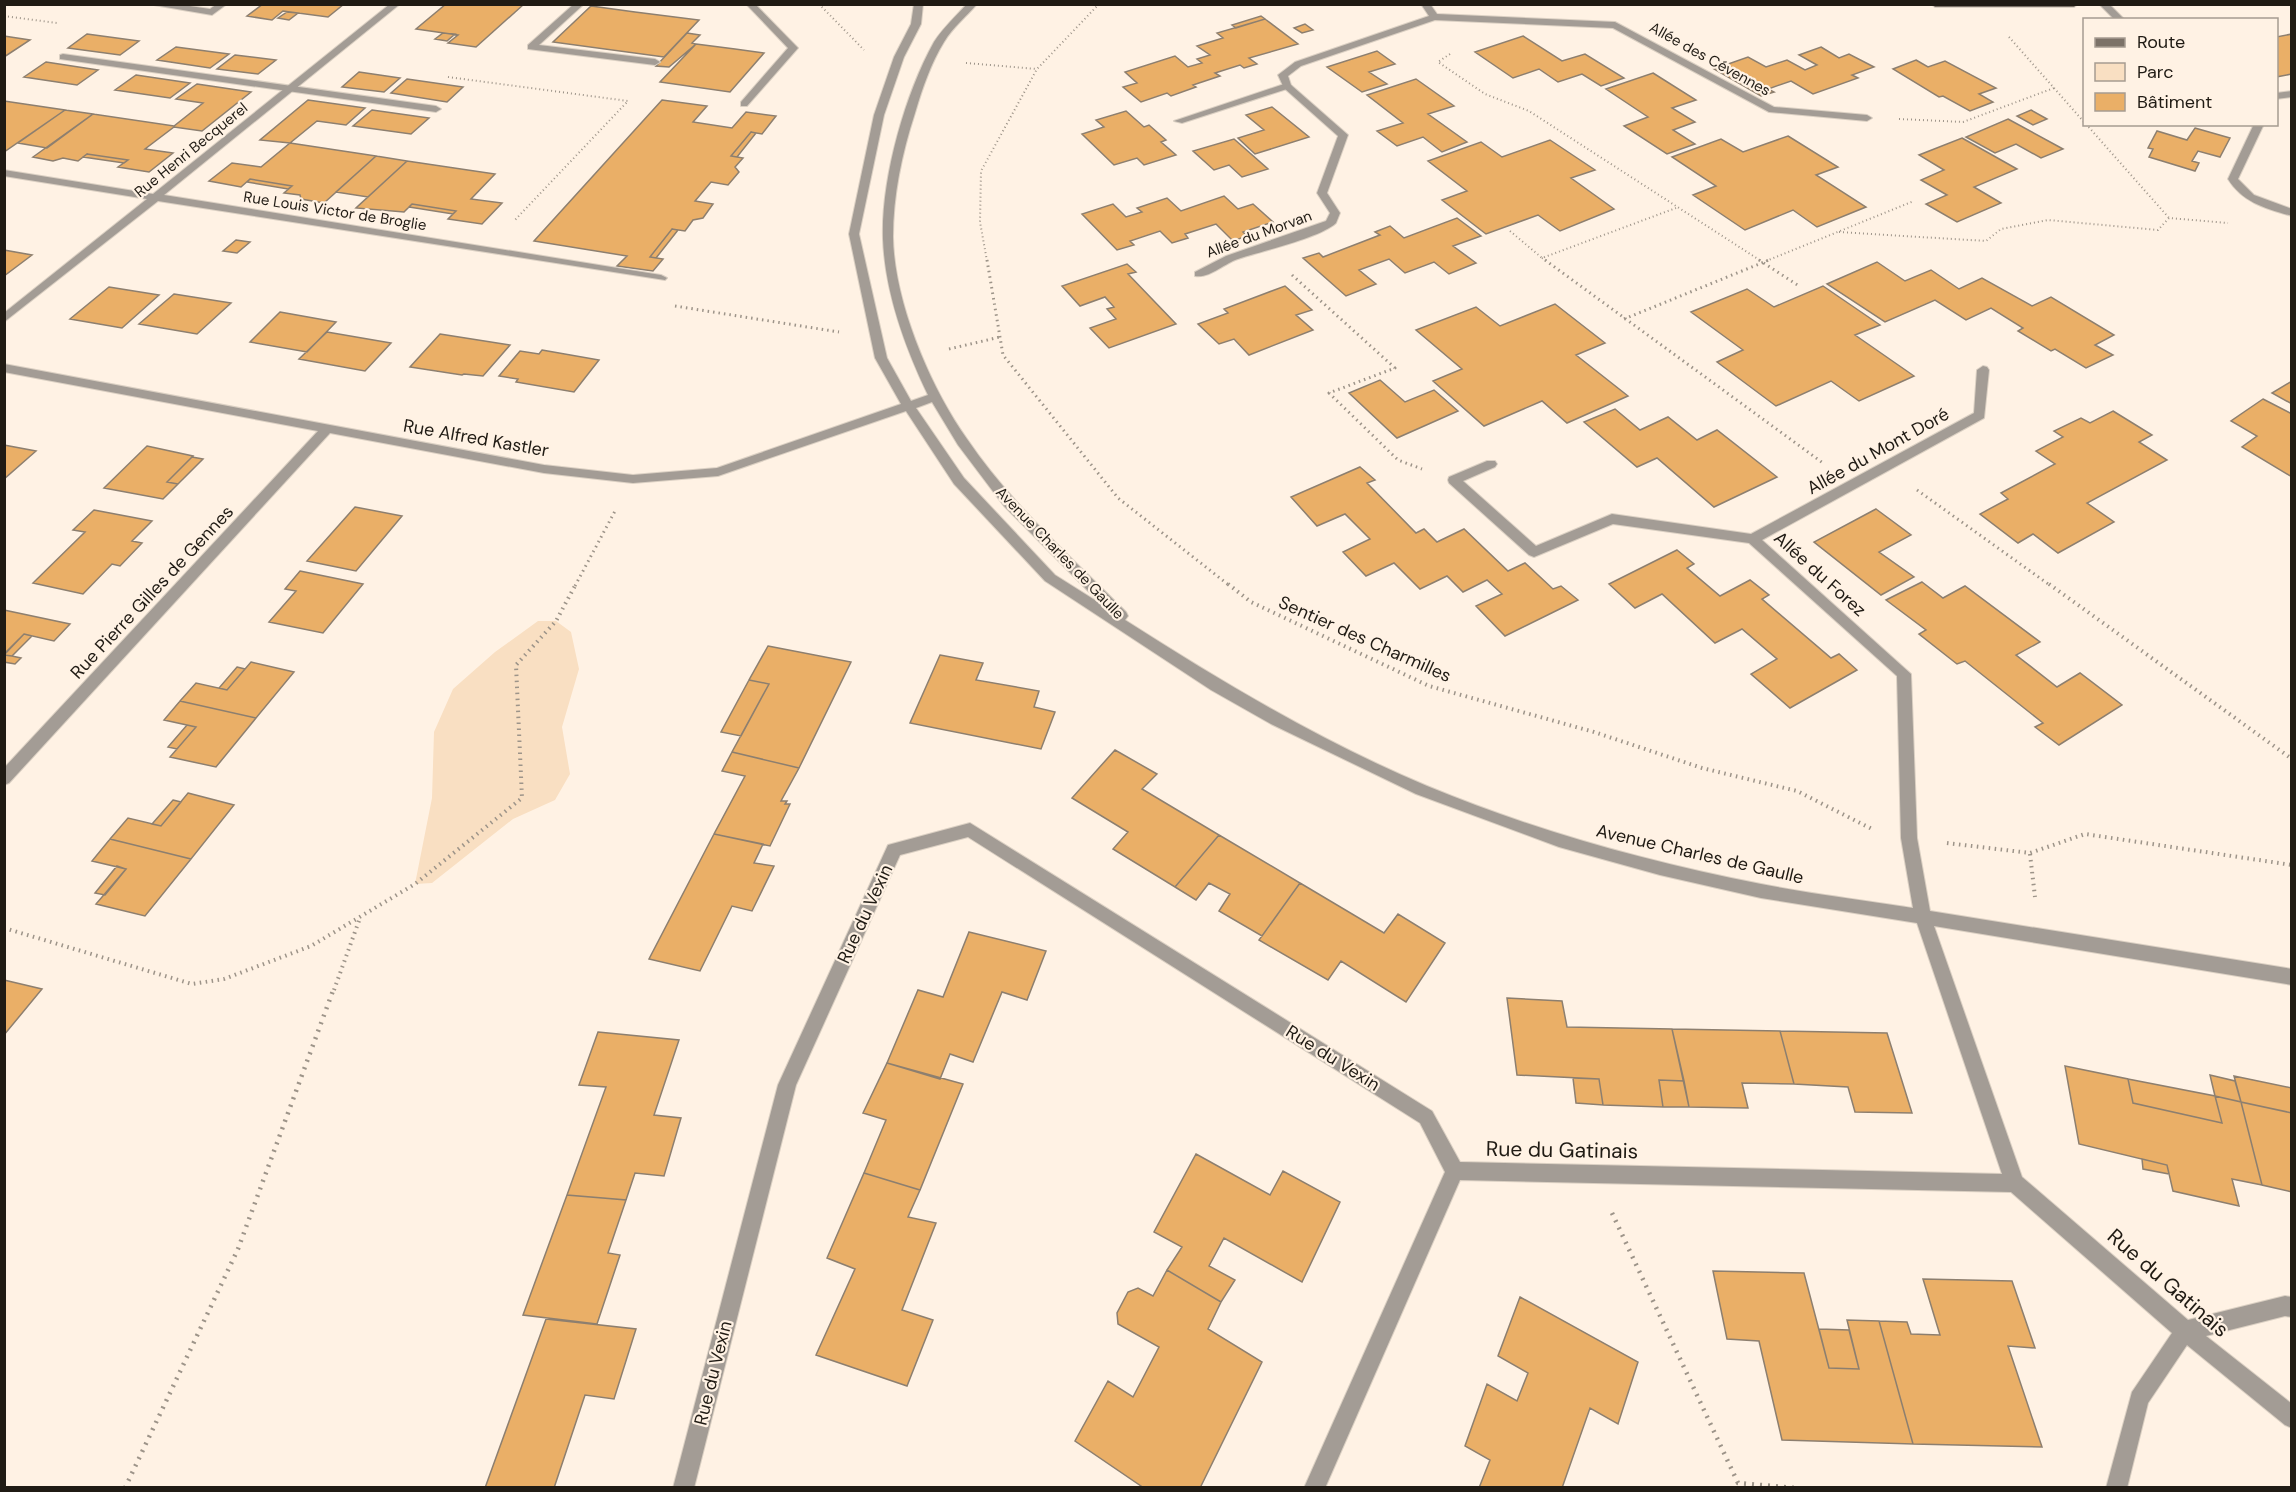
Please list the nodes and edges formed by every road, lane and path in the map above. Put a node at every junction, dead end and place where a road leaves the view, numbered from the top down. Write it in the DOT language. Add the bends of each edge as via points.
graph roads {
  1 [pos="152,4"];
  2 [pos="223,4"];
  3 [pos="396,4"];
  4 [pos="580,4"];
  5 [pos="750,4"];
  6 [pos="919,4"];
  7 [pos="973,4"];
  8 [pos="1099,4"];
  9 [pos="1425,4"];
  10 [pos="1935,4"];
  11 [pos="2074,4"];
  12 [pos="2103,4"];
  13 [pos="1981,5"];
  14 [pos="1434,17"];
  15 [pos="2119,18"];
  16 [pos="1450,54"];
  17 [pos="63,57"];
  18 [pos="930,60"];
  19 [pos="655,62"];
  20 [pos="1037,69"];
  21 [pos="1287,86"];
  22 [pos="2054,88"];
  23 [pos="292,89"];
  24 [pos="744,104"];
  25 [pos="435,109"];
  26 [pos="1867,118"];
  27 [pos="2083,120"];
  28 [pos="1179,121"];
  29 [pos="2089,126"];
  30 [pos="2258,126"];
  31 [pos="4,173"];
  32 [pos="156,197"];
  33 [pos="1914,201"];
  34 [pos="2265,204"];
  35 [pos="1677,207"];
  36 [pos="2292,213"];
  37 [pos="2169,218"];
  38 [pos="1510,231"];
  39 [pos="1839,232"];
  40 [pos="1262,248"];
  41 [pos="1542,258"];
  42 [pos="1761,263"];
  43 [pos="1199,274"];
  44 [pos="661,278"];
  45 [pos="1799,286"];
  46 [pos="4,319"];
  47 [pos="1624,319"];
  48 [pos="4,368"];
  49 [pos="1983,370"];
  50 [pos="935,397"];
  51 [pos="908,406"];
  52 [pos="326,430"];
  53 [pos="1491,464"];
  54 [pos="1885,467"];
  55 [pos="633,479"];
  56 [pos="1454,480"];
  57 [pos="1854,485"];
  58 [pos="1753,539"];
  59 [pos="1143,638"];
  60 [pos="2292,759"];
  61 [pos="4,779"];
  62 [pos="1909,838"];
  63 [pos="2292,865"];
  64 [pos="360,917"];
  65 [pos="1923,918"];
  66 [pos="4,928"];
  67 [pos="2292,977"];
  68 [pos="1455,1171"];
  69 [pos="1594,1174"];
  70 [pos="2015,1183"];
  71 [pos="2292,1307"];
  72 [pos="2186,1331"];
  73 [pos="2292,1418"];
  74 [pos="125,1488"];
  75 [pos="683,1488"];
  76 [pos="1314,1488"];
  77 [pos="1796,1488"];
  78 [pos="2116,1488"];
  1 -- 2 [label="street" via="212,12"];
  3 -- 23 [label="street, Rue Henri Becquerel"];
  4 -- 19 [label="street" via="531,47"];
  5 -- 24 [label="street" via="793,48"];
  6 -- 51 [label="street, Avenue Charles de Gaulle" via="916,24 899,57 879,115 854,234 880,358"];
  7 -- 18 [label="street, Avenue Charles de Gaulle" via="950,27"];
  8 -- 20 [label="path, Sentier des Charmilles"];
  9 -- 14 [label="street"];
  10 -- 13 [label="street"];
  11 -- 13 [label="street"];
  12 -- 15 [label="street"];
  13 -- 22 [label="path"];
  14 -- 21 [label="street" via="1298,64 1283,75"];
  14 -- 26 [label="street, Allée des Cévennes" via="1615,25 1772,110"];
  16 -- 35 [label="path" via="1438,62 1485,94 1529,111"];
  17 -- 23 [label="street"];
  18 -- 20 [label="path"];
  18 -- 50 [label="street, Avenue Charles de Gaulle" via="894,168 888,238 895,289 916,357"];
  20 -- 62 [label="path, Sentier des Charmilles" via="981,171 980,222 1004,355 1118,498 1251,602 1429,687 1594,732 1702,768 1797,791 1870,829"];
  21 -- 28 [label="street"];
  21 -- 40 [label="street, Allée du Morvan" via="1343,135 1322,193 1335,213 1331,223"];
  22 -- 26 [label="path" via="1963,122"];
  22 -- 27 [label="path"];
  23 -- 25 [label="street"];
  23 -- 32 [label="street, Rue Henri Becquerel"];
  29 -- 37 [label="path"];
  30 -- 34 [label="street" via="2233,179 2238,190"];
  31 -- 32 [label="street, Rue Louis Victor de Broglie"];
  32 -- 44 [label="street, Rue Louis Victor de Broglie"];
  32 -- 46 [label="street, Rue Henri Becquerel"];
  33 -- 39 [label="path"];
  34 -- 36 [label="street"];
  34 -- 37 [label="path" via="2248,216 2244,224"];
  35 -- 41 [label="path"];
  35 -- 42 [label="path"];
  37 -- 39 [label="path" via="2158,230 2049,220 2001,229 1986,241"];
  38 -- 41 [label="path"];
  39 -- 42 [label="path"];
  40 -- 43 [label="street, Allée du Morvan"];
  40 -- 56 [label="path" via="1395,368 1329,393 1398,460"];
  41 -- 47 [label="path"];
  42 -- 45 [label="path"];
  42 -- 47 [label="path"];
  47 -- 57 [label="path"];
  48 -- 52 [label="street, Rue Alfred Kastler"];
  49 -- 54 [label="street, Allée du Mont Doré" via="1980,415"];
  50 -- 51 [label="street, Rue Alfred Kastler"];
  50 -- 59 [label="street, Avenue Charles de Gaulle" via="962,442 1009,503"];
  51 -- 55 [label="street, Rue Alfred Kastler" via="718,472"];
  51 -- 59 [label="street, Avenue Charles de Gaulle" via="959,481 1050,578"];
  52 -- 55 [label="street, Rue Alfred Kastler" via="544,469"];
  52 -- 61 [label="street, Rue Pierre Gilles de Gennes"];
  53 -- 56 [label="street"];
  54 -- 57 [label="street, Allée du Mont Doré"];
  54 -- 60 [label="path"];
  55 -- 64 [label="path" via="556,621 516,665 522,798 415,884"];
  56 -- 58 [label="street, Allée du Forez" via="1533,552 1612,519"];
  57 -- 58 [label="street, Allée du Mont Doré"];
  58 -- 62 [label="street, Allée du Forez" via="1904,674"];
  59 -- 65 [label="street, Avenue Charles de Gaulle" via="1215,686 1276,720 1421,790 1490,817 1660,868 1761,891"];
  62 -- 63 [label="path, Sentier des Charmilles" via="2030,853 2085,834"];
  62 -- 65 [label="street, Allée du Forez"];
  64 -- 66 [label="path" via="311,946 224,979 192,984"];
  64 -- 74 [label="path" via="238,1249"];
  65 -- 67 [label="street, Avenue Charles de Gaulle"];
  65 -- 70 [label="street, Rue du Gatinais"];
  68 -- 69 [label="street, Rue du Gatinais"];
  68 -- 75 [label="street, Rue du Vexin" via="1426,1117 970,830 894,850 787,1085"];
  68 -- 76 [label="street"];
  69 -- 70 [label="street, Rue du Gatinais"];
  69 -- 77 [label="path" via="1738,1483"];
  70 -- 72 [label="street, Rue du Gatinais"];
  71 -- 72 [label="street"];
  72 -- 73 [label="street, Rue du Gatinais"];
  72 -- 78 [label="street" via="2139,1399"];
}
